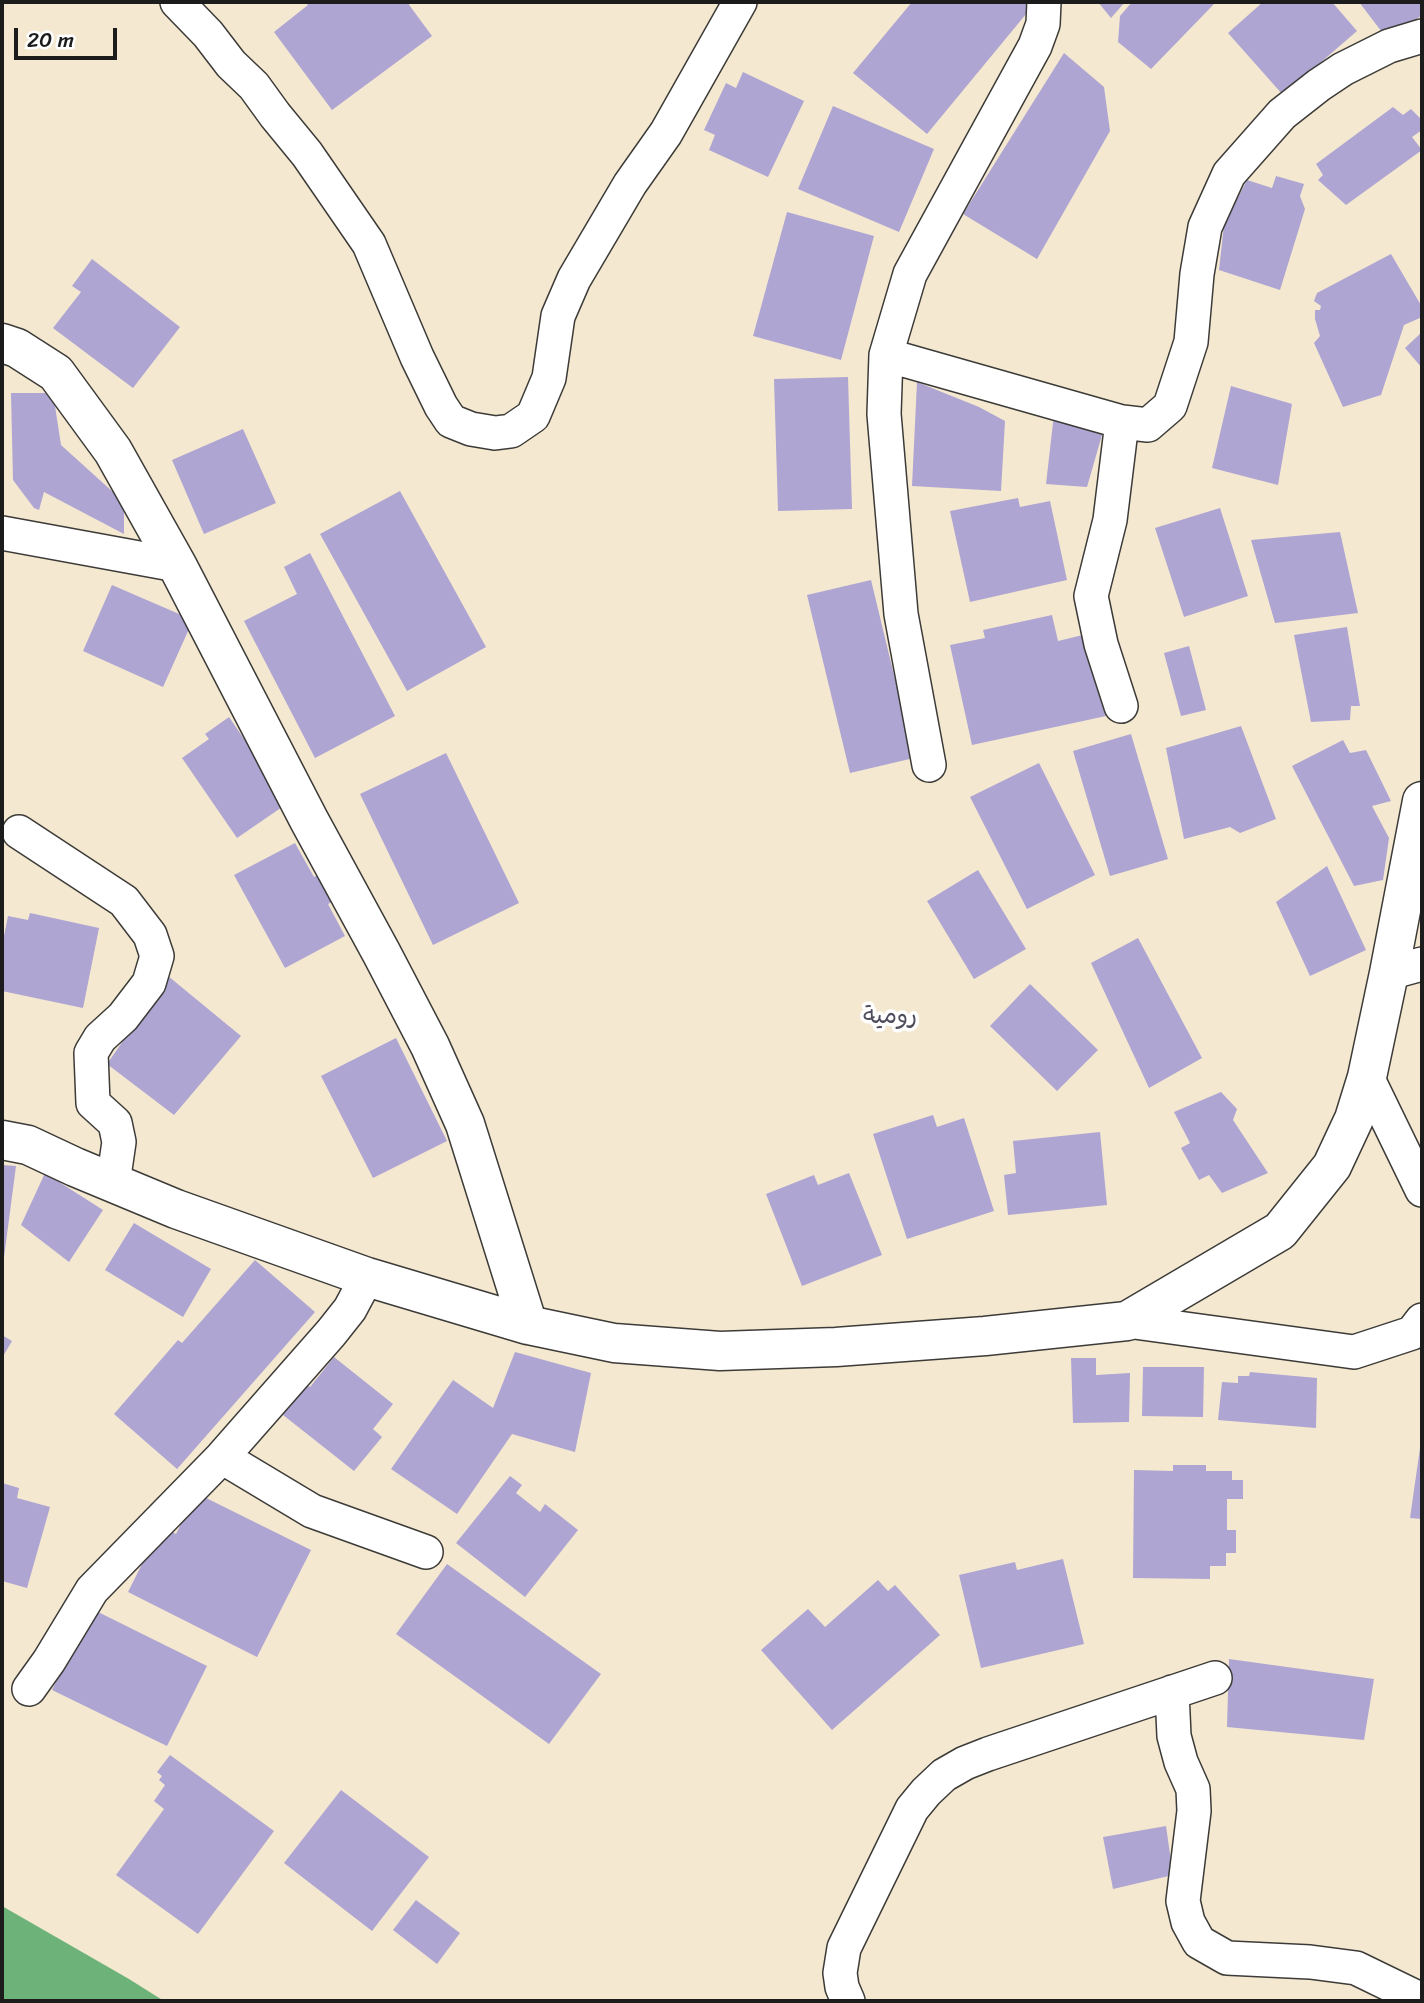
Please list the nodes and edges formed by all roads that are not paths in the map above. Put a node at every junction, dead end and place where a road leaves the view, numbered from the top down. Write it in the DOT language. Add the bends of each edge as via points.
graph roads {
  1 [pos="177,2"];
  2 [pos="740,2"];
  3 [pos="1044,2"];
  4 [pos="1422,36"];
  5 [pos="2,344"];
  6 [pos="886,355"];
  7 [pos="1122,422"];
  8 [pos="2,533"];
  9 [pos="177,565"];
  10 [pos="1121,706"];
  11 [pos="929,765"];
  12 [pos="1422,801"];
  13 [pos="19,832"];
  14 [pos="1406,969"];
  15 [pos="1367,1077"];
  16 [pos="2,1140"];
  17 [pos="113,1183"];
  18 [pos="1422,1190"];
  19 [pos="367,1277"];
  20 [pos="1422,1320"];
  21 [pos="1127,1321"];
  22 [pos="528,1325"];
  23 [pos="222,1457"];
  24 [pos="426,1552"];
  25 [pos="1215,1678"];
  26 [pos="29,1689"];
  27 [pos="1172,1692"];
  28 [pos="1422,2000"];
  29 [pos="848,2001"];
  1 -- 2 [label="street" via="254,86 369,244 417,357 451,421 495,433 512,431 533,416 549,378 558,316 574,279 666,133"];
  3 -- 6 [label="street" via="1035,46 910,274"];
  4 -- 7 [label="street" via="1389,46 1319,85 1282,114 1229,174 1205,227 1191,342 1170,406 1148,425"];
  5 -- 9 [label="street" via="18,348 56,373 113,451"];
  6 -- 7 [label="street"];
  6 -- 11 [label="street" via="884,414 901,614"];
  7 -- 10 [label="street" via="1110,520 1091,596"];
  8 -- 9 [label="street"];
  9 -- 22 [label="street" via="430,1046 465,1124"];
  12 -- 14 [label="street"];
  13 -- 17 [label="street" via="124,901 150,935 157,956 149,983 91,1053 93,1103 115,1123 119,1142"];
  14 -- 15 [label="street"];
  15 -- 18 [label="street"];
  15 -- 21 [label="street" via="1332,1166 1280,1231"];
  16 -- 17 [label="street" via="29,1144"];
  17 -- 19 [label="street"];
  19 -- 22 [label="street"];
  19 -- 23 [label="street" via="331,1333"];
  20 -- 21 [label="street" via="1412,1333 1353,1352"];
  21 -- 22 [label="street" via="836,1347 720,1351 614,1343"];
  23 -- 24 [label="street" via="312,1511"];
  23 -- 26 [label="street" via="92,1590"];
  25 -- 27 [label="street"];
  27 -- 28 [label="street" via="1174,1736 1193,1789 1183,1901 1199,1942 1227,1958 1356,1968"];
  27 -- 29 [label="street" via="976,1758 944,1775 926,1792 901,1827 844,1948 840,1973"];
}
